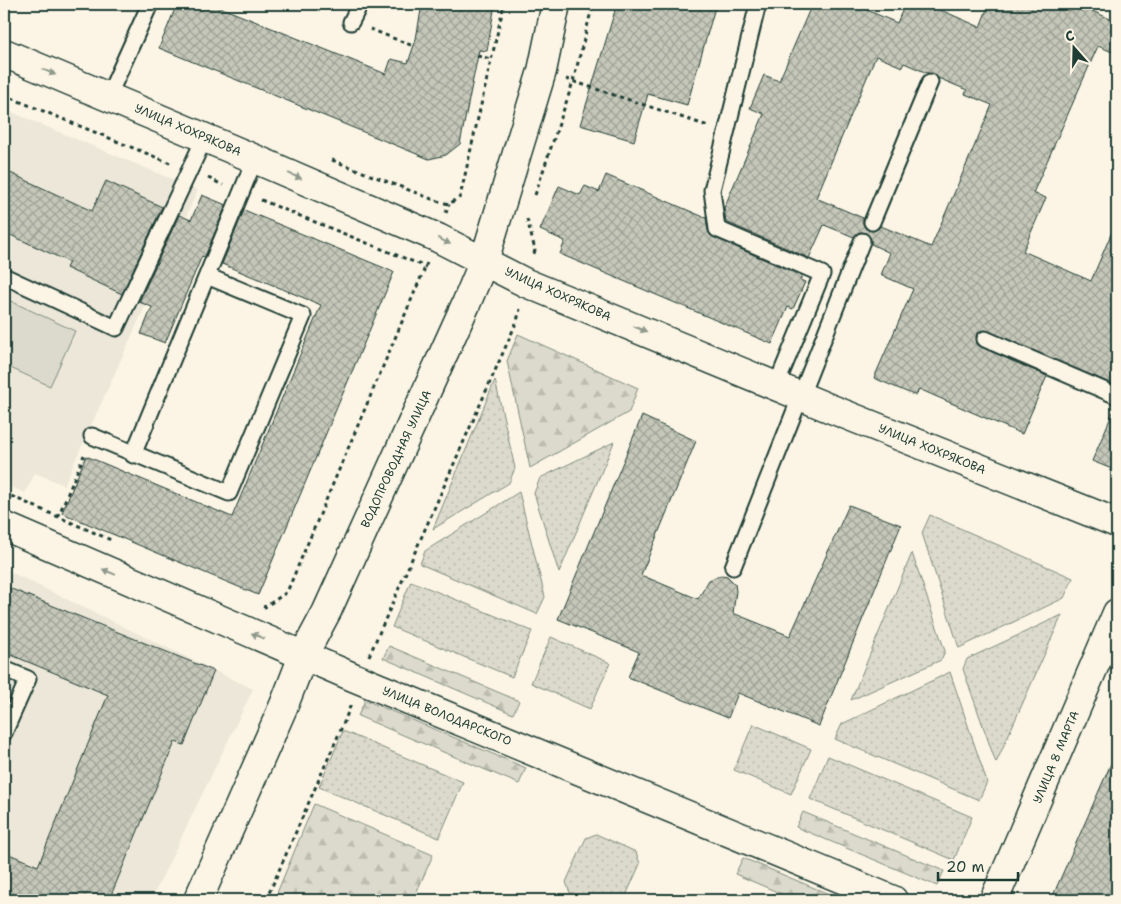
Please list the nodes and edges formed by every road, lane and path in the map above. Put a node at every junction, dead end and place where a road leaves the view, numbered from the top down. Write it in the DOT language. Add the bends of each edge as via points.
graph roads {
  1 [pos="150,4"];
  2 [pos="360,4"];
  3 [pos="504,4"];
  4 [pos="556,4"];
  5 [pos="593,4"];
  6 [pos="758,4"];
  7 [pos="351,22"];
  8 [pos="414,46"];
  9 [pos="4,53"];
  10 [pos="477,56"];
  11 [pos="492,59"];
  12 [pos="542,71"];
  13 [pos="573,82"];
  14 [pos="930,82"];
  15 [pos="4,95"];
  16 [pos="108,97"];
  17 [pos="726,132"];
  18 [pos="205,137"];
  19 [pos="256,158"];
  20 [pos="327,158"];
  21 [pos="189,170"];
  22 [pos="241,192"];
  23 [pos="533,202"];
  24 [pos="449,204"];
  25 [pos="530,211"];
  26 [pos="872,222"];
  27 [pos="438,238"];
  28 [pos="862,241"];
  29 [pos="484,261"];
  30 [pos="426,267"];
  31 [pos="4,276"];
  32 [pos="207,276"];
  33 [pos="526,283"];
  34 [pos="985,339"];
  35 [pos="788,391"];
  36 [pos="1117,396"];
  37 [pos="92,436"];
  38 [pos="134,455"];
  39 [pos="4,493"];
  40 [pos="58,517"];
  41 [pos="1117,523"];
  42 [pos="4,526"];
  43 [pos="112,540"];
  44 [pos="732,567"];
  45 [pos="256,603"];
  46 [pos="1117,613"];
  47 [pos="303,656"];
  48 [pos="4,669"];
  49 [pos="359,680"];
  50 [pos="4,733"];
  51 [pos="198,900"];
  52 [pos="266,900"];
  53 [pos="893,900"];
  54 [pos="994,900"];
  1 -- 16 [label="lane"];
  2 -- 7 [label="lane"];
  3 -- 11 [label="path"];
  4 -- 12 [label="street, ВОДОПРОВОДНАЯ УЛИЦА"];
  5 -- 13 [label="path"];
  6 -- 17 [label="lane"];
  7 -- 8 [label="path"];
  9 -- 16 [label="street, УЛИЦА ХОХРЯКОВА, one-way"];
  10 -- 11 [label="path"];
  11 -- 24 [label="path" via="460,197"];
  12 -- 13 [label="path"];
  12 -- 29 [label="street, ВОДОПРОВОДНАЯ УЛИЦА"];
  13 -- 17 [label="path"];
  13 -- 23 [label="path"];
  14 -- 26 [label="lane"];
  15 -- 21 [label="path"];
  16 -- 18 [label="street, УЛИЦА ХОХРЯКОВА"];
  17 -- 35 [label="lane" via="712,190 717,229 822,274"];
  18 -- 19 [label="street, УЛИЦА ХОХРЯКОВА"];
  18 -- 21 [label="lane"];
  19 -- 22 [label="lane"];
  19 -- 27 [label="street, УЛИЦА ХОХРЯКОВА, one-way"];
  20 -- 24 [label="path"];
  21 -- 22 [label="path"];
  21 -- 31 [label="lane" via="116,328"];
  22 -- 30 [label="path"];
  22 -- 32 [label="lane"];
  24 -- 27 [label="path"];
  25 -- 33 [label="path" via="527,220 535,250"];
  27 -- 29 [label="street, УЛИЦА ХОХРЯКОВА, one-way"];
  27 -- 30 [label="path"];
  28 -- 35 [label="lane"];
  29 -- 33 [label="street, УЛИЦА ХОХРЯКОВА"];
  29 -- 47 [label="street, ВОДОПРОВОДНАЯ УЛИЦА" via="327,611"];
  30 -- 45 [label="path" via="287,592 265,607"];
  32 -- 38 [label="lane"];
  32 -- 38 [label="lane" via="303,316 229,493"];
  33 -- 35 [label="street, УЛИЦА ХОХРЯКОВА, one-way"];
  33 -- 49 [label="path" via="517,321"];
  34 -- 36 [label="lane"];
  35 -- 41 [label="street, УЛИЦА ХОХРЯКОВА"];
  35 -- 44 [label="lane"];
  37 -- 38 [label="lane"];
  37 -- 40 [label="path"];
  39 -- 40 [label="path"];
  40 -- 43 [label="path"];
  47 -- 42 [label="street, УЛИЦА ВОЛОДАРСКОГО, one-way"];
  46 -- 54 [label="street, УЛИЦА 8 МАРТА"];
  47 -- 49 [label="street, УЛИЦА ВОЛОДАРСКОГО"];
  47 -- 51 [label="street, ВОДОПРОВОДНАЯ УЛИЦА"];
  48 -- 50 [label="lane" via="28,679"];
  49 -- 52 [label="path" via="345,720"];
  49 -- 53 [label="street, УЛИЦА ВОЛОДАРСКОГО"];
}
